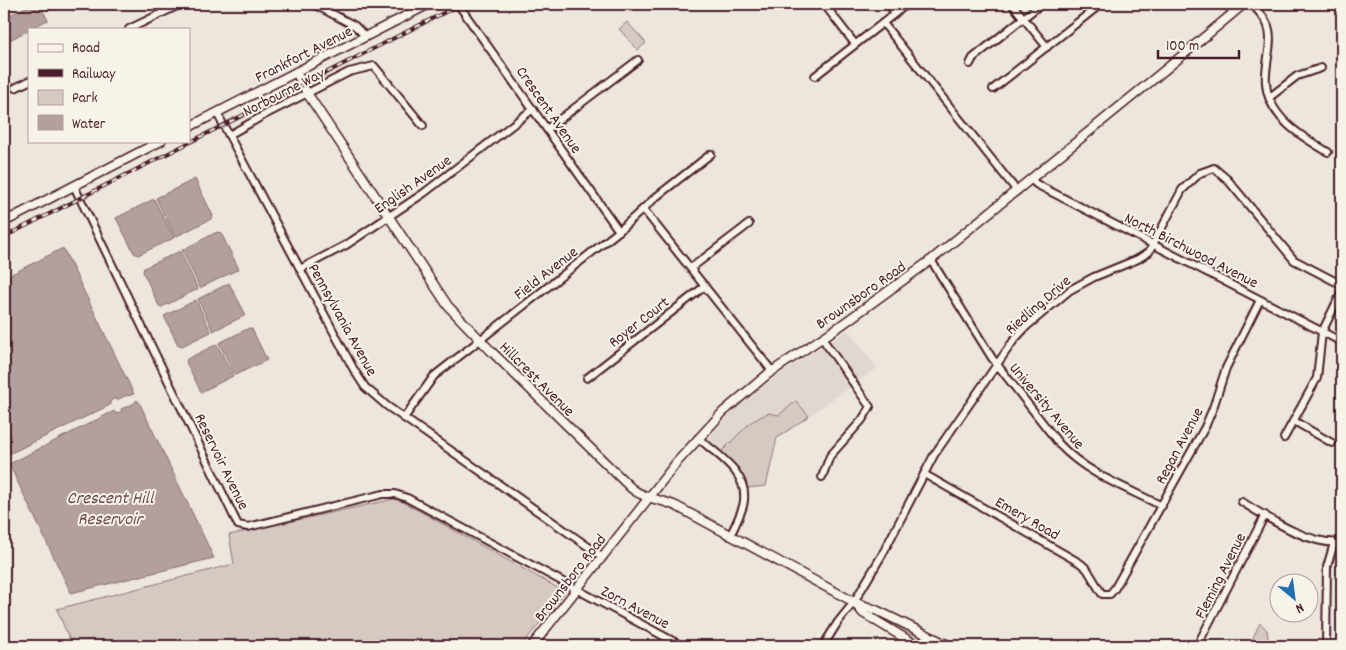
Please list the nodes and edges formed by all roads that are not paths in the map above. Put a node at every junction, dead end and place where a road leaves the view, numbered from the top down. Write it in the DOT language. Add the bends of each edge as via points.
graph roads {
  1 [pos="169,4"];
  2 [pos="181,4"];
  3 [pos="314,4"];
  4 [pos="429,4"];
  5 [pos="458,4"];
  6 [pos="824,4"];
  7 [pos="888,4"];
  8 [pos="907,4"];
  9 [pos="1012,4"];
  10 [pos="1041,4"];
  11 [pos="1101,4"];
  12 [pos="1224,4"];
  13 [pos="1244,4"];
  14 [pos="1252,4"];
  15 [pos="162,12"];
  16 [pos="1234,12"];
  17 [pos="895,13"];
  18 [pos="1023,18"];
  19 [pos="883,23"];
  20 [pos="131,28"];
  21 [pos="365,36"];
  22 [pos="855,44"];
  23 [pos="1047,47"];
  24 [pos="638,60"];
  25 [pos="970,64"];
  26 [pos="1321,68"];
  27 [pos="296,72"];
  28 [pos="815,76"];
  29 [pos="28,82"];
  30 [pos="15,88"];
  31 [pos="993,89"];
  32 [pos="307,93"];
  33 [pos="1270,98"];
  34 [pos="533,109"];
  35 [pos="217,113"];
  36 [pos="190,126"];
  37 [pos="423,126"];
  38 [pos="547,129"];
  39 [pos="229,135"];
  40 [pos="159,142"];
  41 [pos="1328,152"];
  42 [pos="711,154"];
  43 [pos="1031,179"];
  44 [pos="74,186"];
  45 [pos="1016,191"];
  46 [pos="644,210"];
  47 [pos="388,217"];
  48 [pos="4,222"];
  49 [pos="749,224"];
  50 [pos="620,231"];
  51 [pos="1153,244"];
  52 [pos="932,260"];
  53 [pos="691,268"];
  54 [pos="300,269"];
  55 [pos="1342,285"];
  56 [pos="705,286"];
  57 [pos="1342,291"];
  58 [pos="1260,300"];
  59 [pos="1322,332"];
  60 [pos="822,338"];
  61 [pos="480,340"];
  62 [pos="1342,342"];
  63 [pos="997,365"];
  64 [pos="772,371"];
  65 [pos="1006,377"];
  66 [pos="587,378"];
  67 [pos="986,380"];
  68 [pos="404,418"];
  69 [pos="1294,421"];
  70 [pos="698,438"];
  71 [pos="1284,438"];
  72 [pos="1332,443"];
  73 [pos="924,474"];
  74 [pos="822,477"];
  75 [pos="649,498"];
  76 [pos="1242,502"];
  77 [pos="1162,506"];
  78 [pos="1265,516"];
  79 [pos="730,536"];
  80 [pos="1342,542"];
  81 [pos="1334,543"];
  82 [pos="603,557"];
  83 [pos="577,590"];
  84 [pos="1106,595"];
  85 [pos="854,602"];
  86 [pos="532,646"];
  87 [pos="682,646"];
  88 [pos="823,646"];
  89 [pos="918,646"];
  90 [pos="950,646"];
  91 [pos="1197,646"];
  92 [pos="1326,646"];
  1 -- 15 [label="street"];
  2 -- 15 [label="street"];
  3 -- 21 [label="street" via="355,26"];
  4 -- 21 [label="main road, Frankfort Avenue"];
  5 -- 34 [label="street, Crescent Avenue"];
  6 -- 22 [label="street"];
  7 -- 17 [label="street"];
  8 -- 17 [label="street"];
  9 -- 18 [label="street"];
  10 -- 18 [label="street"];
  11 -- 23 [label="street"];
  12 -- 16 [label="street"];
  13 -- 16 [label="main road, Brownsboro Road"];
  14 -- 33 [label="street" via="1269,28 1266,84"];
  15 -- 20 [label="street"];
  16 -- 43 [label="main road, Brownsboro Road"];
  17 -- 19 [label="street"];
  18 -- 23 [label="street"];
  18 -- 25 [label="street" via="973,58"];
  19 -- 22 [label="street"];
  19 -- 45 [label="street"];
  21 -- 27 [label="main road, Frankfort Avenue"];
  22 -- 28 [label="street"];
  23 -- 31 [label="street"];
  24 -- 38 [label="street"];
  26 -- 33 [label="street" via="1297,76"];
  27 -- 32 [label="main road, Hillcrest Avenue"];
  27 -- 35 [label="main road, Frankfort Avenue"];
  29 -- 30 [label="street"];
  32 -- 37 [label="street, Norbourne Way" via="349,72 376,66"];
  32 -- 39 [label="street, Norbourne Way"];
  32 -- 47 [label="main road, Hillcrest Avenue"];
  33 -- 41 [label="street" via="1295,132"];
  34 -- 38 [label="street, Crescent Avenue"];
  34 -- 47 [label="street, English Avenue" via="438,184"];
  35 -- 36 [label="main road, Frankfort Avenue"];
  35 -- 39 [label="street, Pennsylvania Avenue"];
  38 -- 50 [label="street, Crescent Avenue"];
  39 -- 54 [label="street, Pennsylvania Avenue"];
  40 -- 44 [label="main road"];
  42 -- 46 [label="street, Field Avenue"];
  43 -- 45 [label="main road, Brownsboro Road"];
  43 -- 51 [label="street, North Birchwood Avenue"];
  44 -- 48 [label="main road"];
  44 -- 83 [label="street, Reservoir Avenue" via="238,525 248,528 383,494 395,494"];
  45 -- 52 [label="main road, Brownsboro Road"];
  46 -- 50 [label="street, Field Avenue"];
  46 -- 53 [label="street"];
  47 -- 54 [label="street, English Avenue" via="346,245"];
  47 -- 61 [label="main road, Hillcrest Avenue" via="448,306"];
  49 -- 53 [label="street"];
  50 -- 61 [label="street, Field Avenue"];
  51 -- 55 [label="street, Riedling Drive" via="1183,188 1204,171 1214,168 1227,179 1294,260"];
  51 -- 58 [label="street, North Birchwood Avenue"];
  51 -- 63 [label="street, Riedling Drive" via="1149,252 1138,259 1083,282 1056,301 1019,334"];
  52 -- 60 [label="main road, Brownsboro Road"];
  52 -- 63 [label="street, University Avenue"];
  53 -- 56 [label="street"];
  54 -- 68 [label="street, Pennsylvania Avenue" via="358,378 374,396"];
  56 -- 64 [label="street"];
  56 -- 66 [label="street, Royer Court"];
  57 -- 59 [label="street"];
  58 -- 59 [label="street, North Birchwood Avenue"];
  58 -- 77 [label="street, Regan Avenue" via="1226,368 1205,427"];
  59 -- 62 [label="street, North Birchwood Avenue"];
  59 -- 69 [label="street" via="1317,378"];
  60 -- 64 [label="main road, Brownsboro Road"];
  60 -- 74 [label="street" via="870,406 830,456"];
  61 -- 68 [label="street, Field Avenue" via="434,376"];
  61 -- 75 [label="main road, Hillcrest Avenue" via="631,488"];
  63 -- 65 [label="street, University Avenue"];
  63 -- 67 [label="street, Riedling Drive"];
  64 -- 70 [label="main road, Brownsboro Road"];
  65 -- 67 [label="street"];
  65 -- 77 [label="street, University Avenue" via="1070,455 1090,470"];
  67 -- 73 [label="street, Riedling Drive"];
  68 -- 82 [label="street, Pennsylvania Avenue"];
  69 -- 71 [label="street"];
  69 -- 72 [label="street"];
  70 -- 75 [label="main road, Brownsboro Road"];
  70 -- 79 [label="street" via="732,467 744,486 743,505"];
  73 -- 84 [label="street, Emery Road" via="1080,563 1088,569 1099,591"];
  73 -- 85 [label="street, Riedling Drive"];
  75 -- 79 [label="main road, Hillcrest Avenue" via="676,506"];
  75 -- 82 [label="main road, Brownsboro Road"];
  76 -- 78 [label="street"];
  77 -- 84 [label="street, Regan Avenue" via="1115,588"];
  78 -- 81 [label="street" via="1312,539"];
  78 -- 91 [label="street, Fleming Avenue"];
  79 -- 85 [label="main road, Hillcrest Avenue"];
  80 -- 81 [label="street"];
  81 -- 92 [label="street" via="1327,567"];
  82 -- 83 [label="main road, Brownsboro Road"];
  83 -- 86 [label="main road, Brownsboro Road"];
  83 -- 87 [label="street, Zorn Avenue"];
  85 -- 88 [label="street"];
  85 -- 89 [label="main road" via="863,613"];
  85 -- 90 [label="main road"];
}
